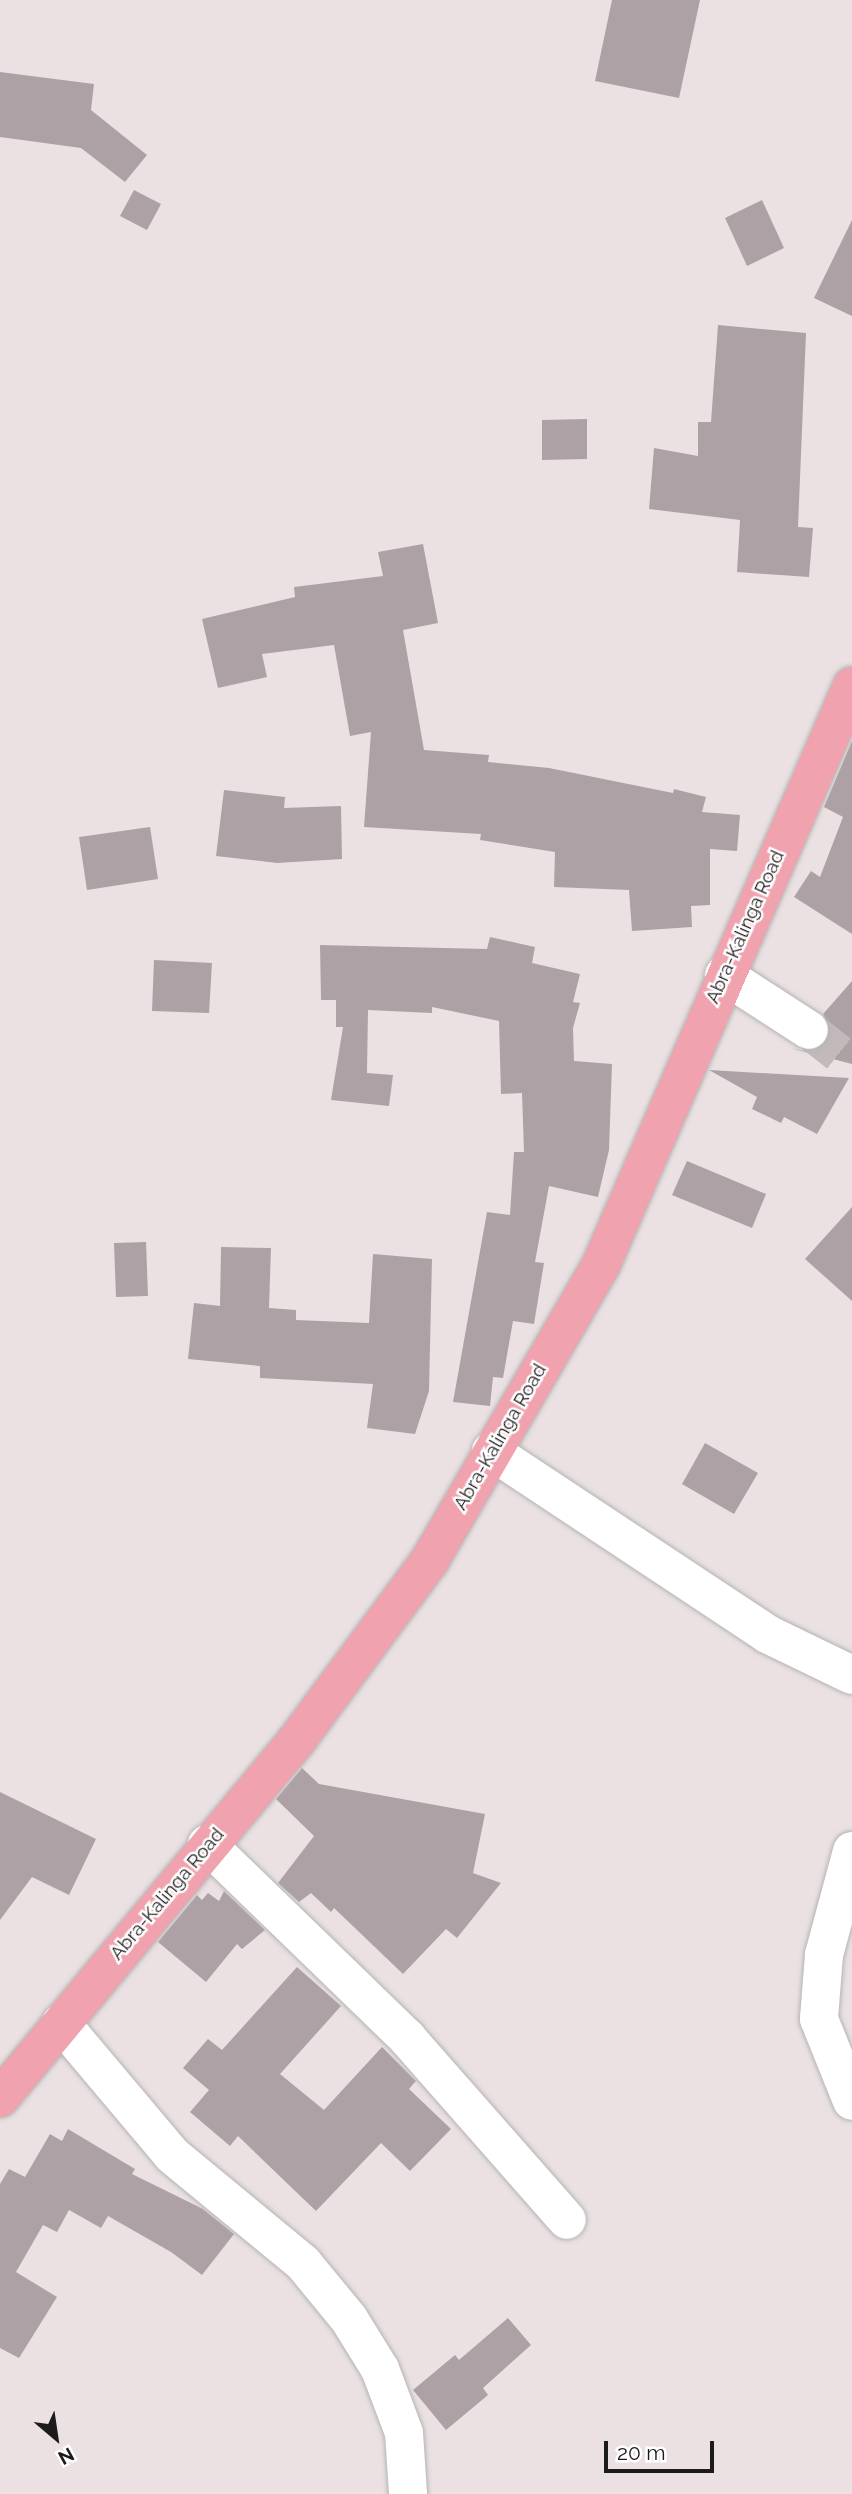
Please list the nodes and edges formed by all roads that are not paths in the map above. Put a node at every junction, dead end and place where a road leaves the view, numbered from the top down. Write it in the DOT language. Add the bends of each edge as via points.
graph roads {
  1 [pos="852,686"];
  2 [pos="724,975"];
  3 [pos="809,1030"];
  4 [pos="491,1451"];
  5 [pos="852,1675"];
  6 [pos="207,1844"];
  7 [pos="852,1851"];
  8 [pos="61,2023"];
  9 [pos="0,2098"];
  10 [pos="852,2101"];
  11 [pos="567,2220"];
  12 [pos="408,2494"];
  1 -- 2 [label="main road, Abra-Kalinga Road"];
  2 -- 3 [label="street"];
  2 -- 4 [label="main road, Abra-Kalinga Road" via="601,1265"];
  4 -- 5 [label="street" via="767,1634"];
  4 -- 6 [label="main road, Abra-Kalinga Road" via="430,1560 364,1653"];
  6 -- 8 [label="main road, Abra-Kalinga Road"];
  6 -- 11 [label="street" via="407,2038"];
  7 -- 10 [label="street" via="824,1955 819,2019"];
  8 -- 9 [label="main road, Abra-Kalinga Road"];
  8 -- 12 [label="street" via="172,2155 303,2263 349,2319 380,2369 404,2433"];
}
